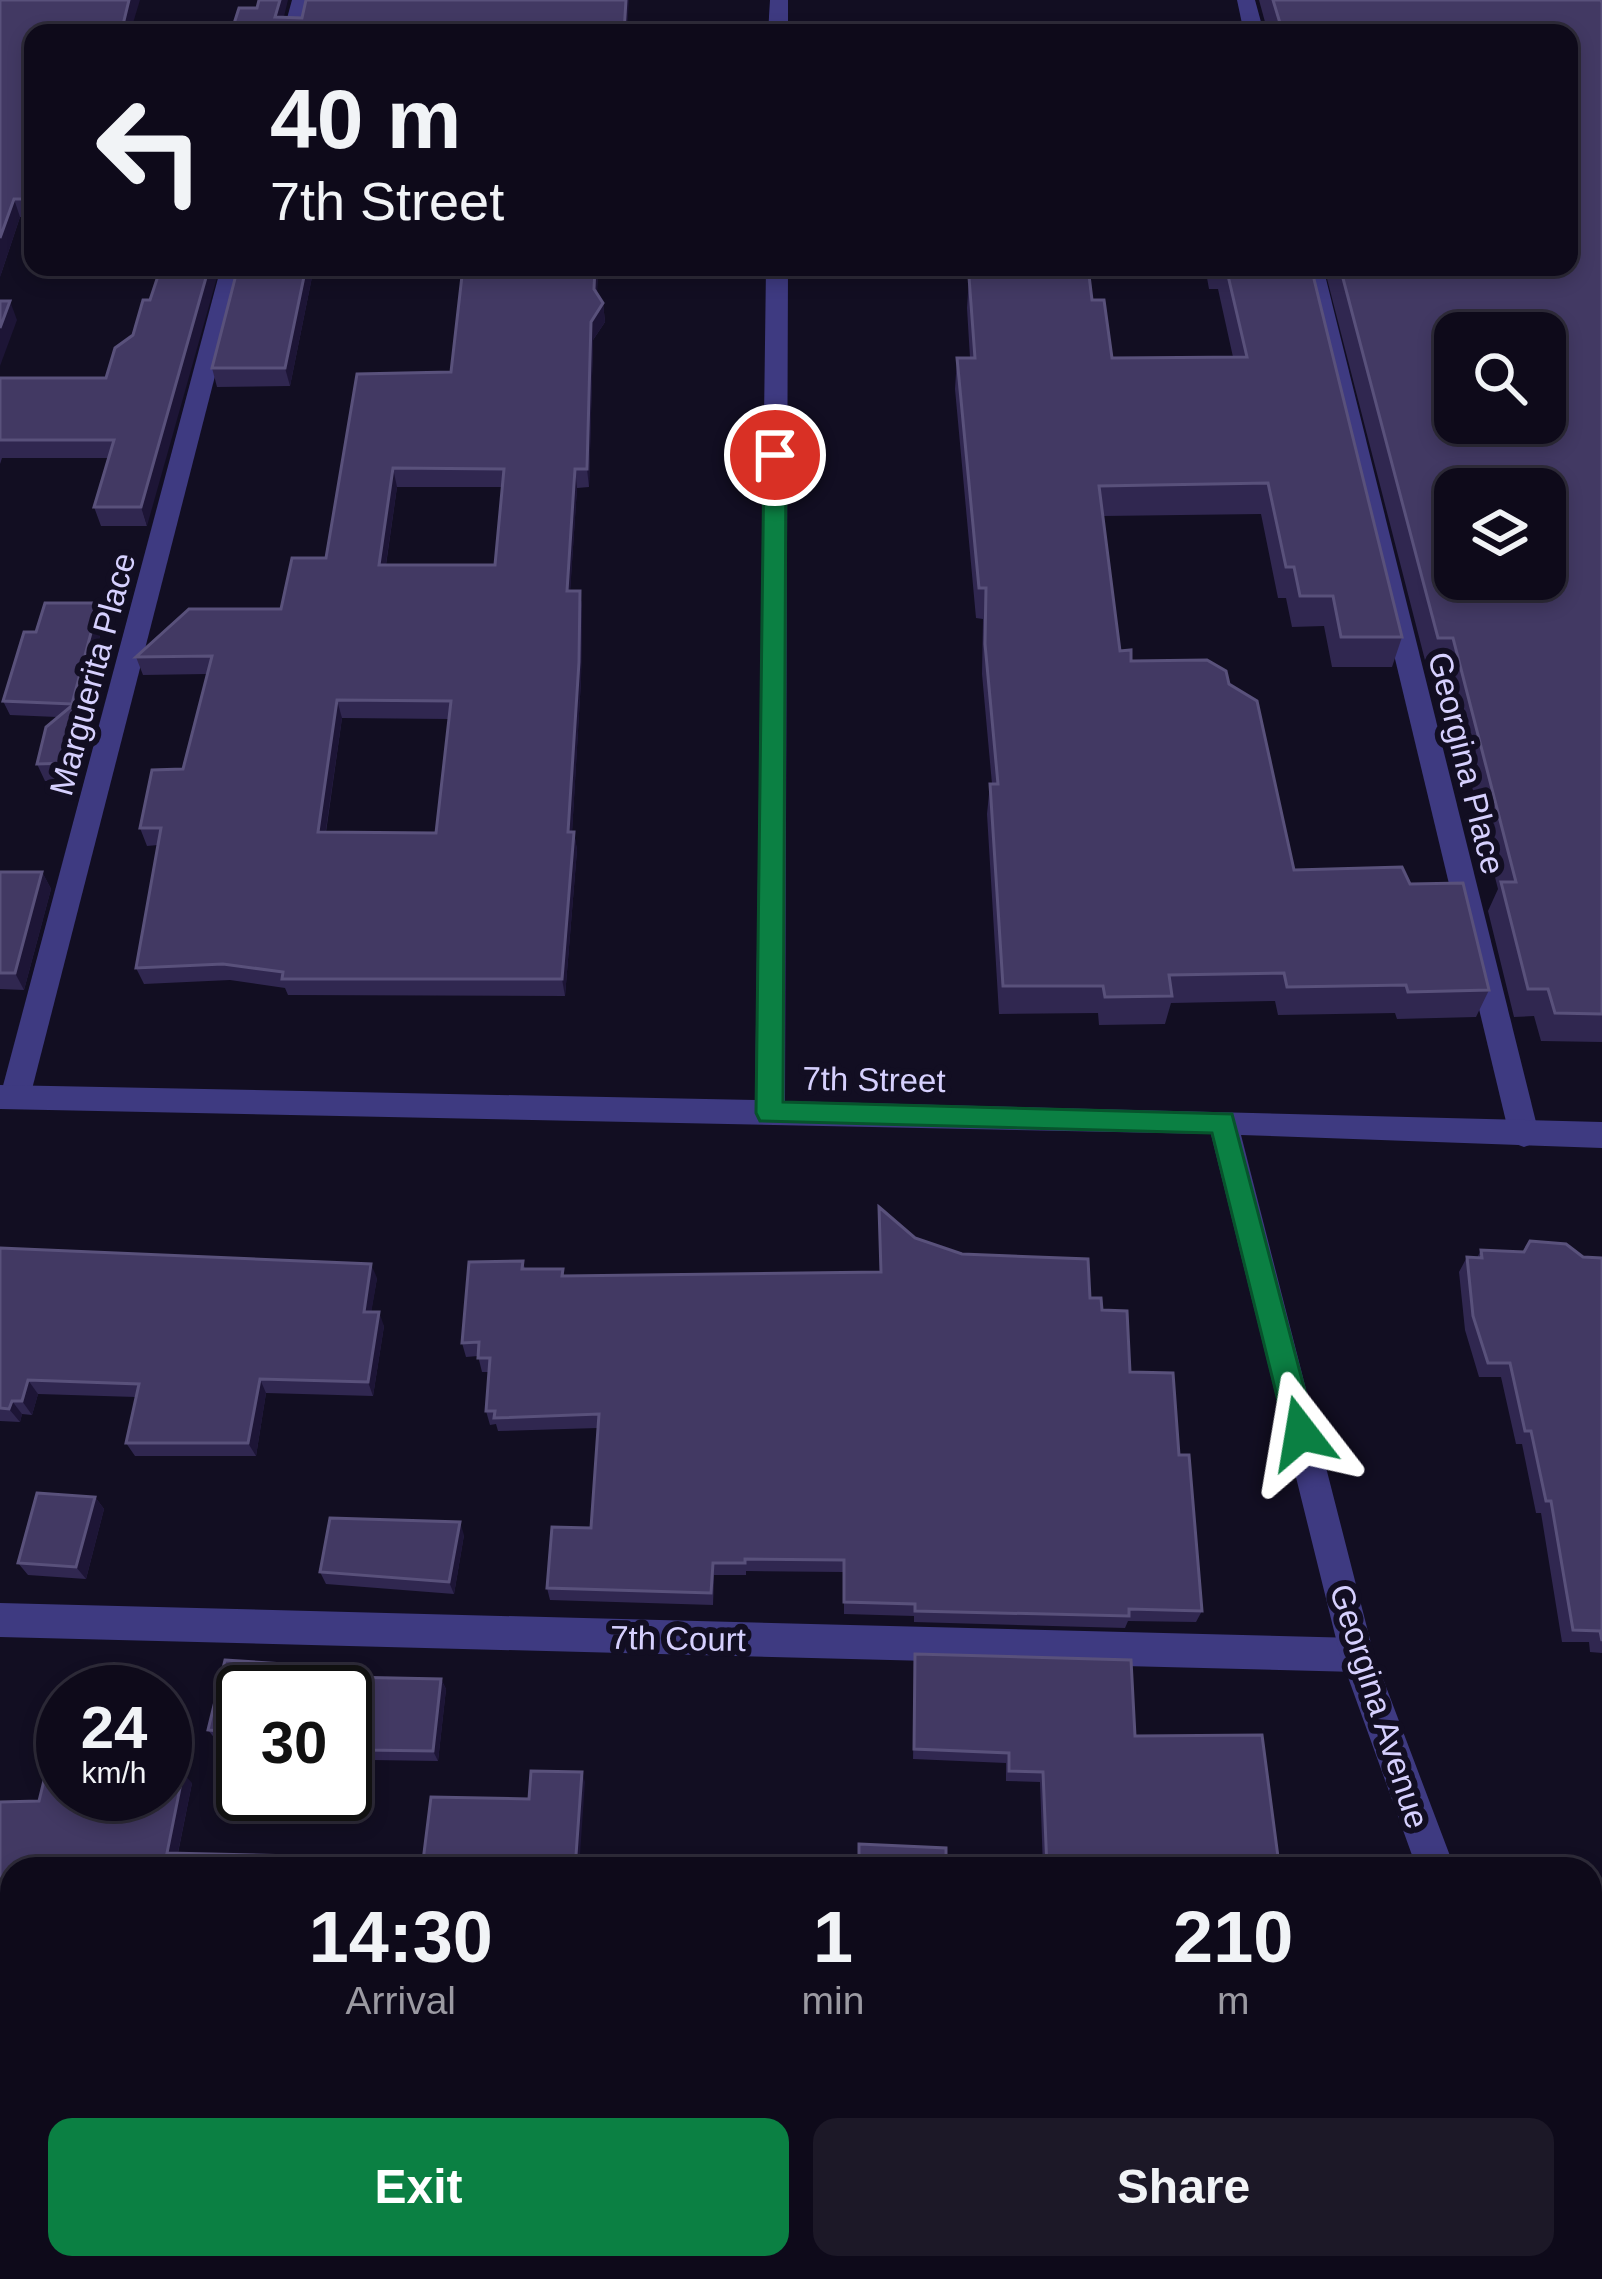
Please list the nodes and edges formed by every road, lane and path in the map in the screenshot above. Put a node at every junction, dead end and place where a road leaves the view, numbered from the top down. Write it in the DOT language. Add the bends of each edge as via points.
graph roads {
  1 [pos="230,276"];
  2 [pos="776,276"];
  3 [pos="1314,276"];
  4 [pos="8,1097"];
  5 [pos="770,1113"];
  6 [pos="1223,1122"];
  7 [pos="1524,1134"];
  8 [pos="1602,1135"];
  9 [pos="0,1620"];
  10 [pos="1357,1655"];
  11 [pos="1432,1857"];
  1 -- 4 [label="street, Marguerita Place"];
  2 -- 5 [label="street"];
  3 -- 7 [label="street, Georgina Place"];
  4 -- 5 [label="street, 7th Street"];
  5 -- 6 [label="street, 7th Street"];
  6 -- 7 [label="street, 7th Street"];
  6 -- 10 [label="street, Georgina Avenue"];
  7 -- 8 [label="street, 7th Street"];
  9 -- 10 [label="street, 7th Court"];
  10 -- 11 [label="street, Georgina Avenue"];
}
